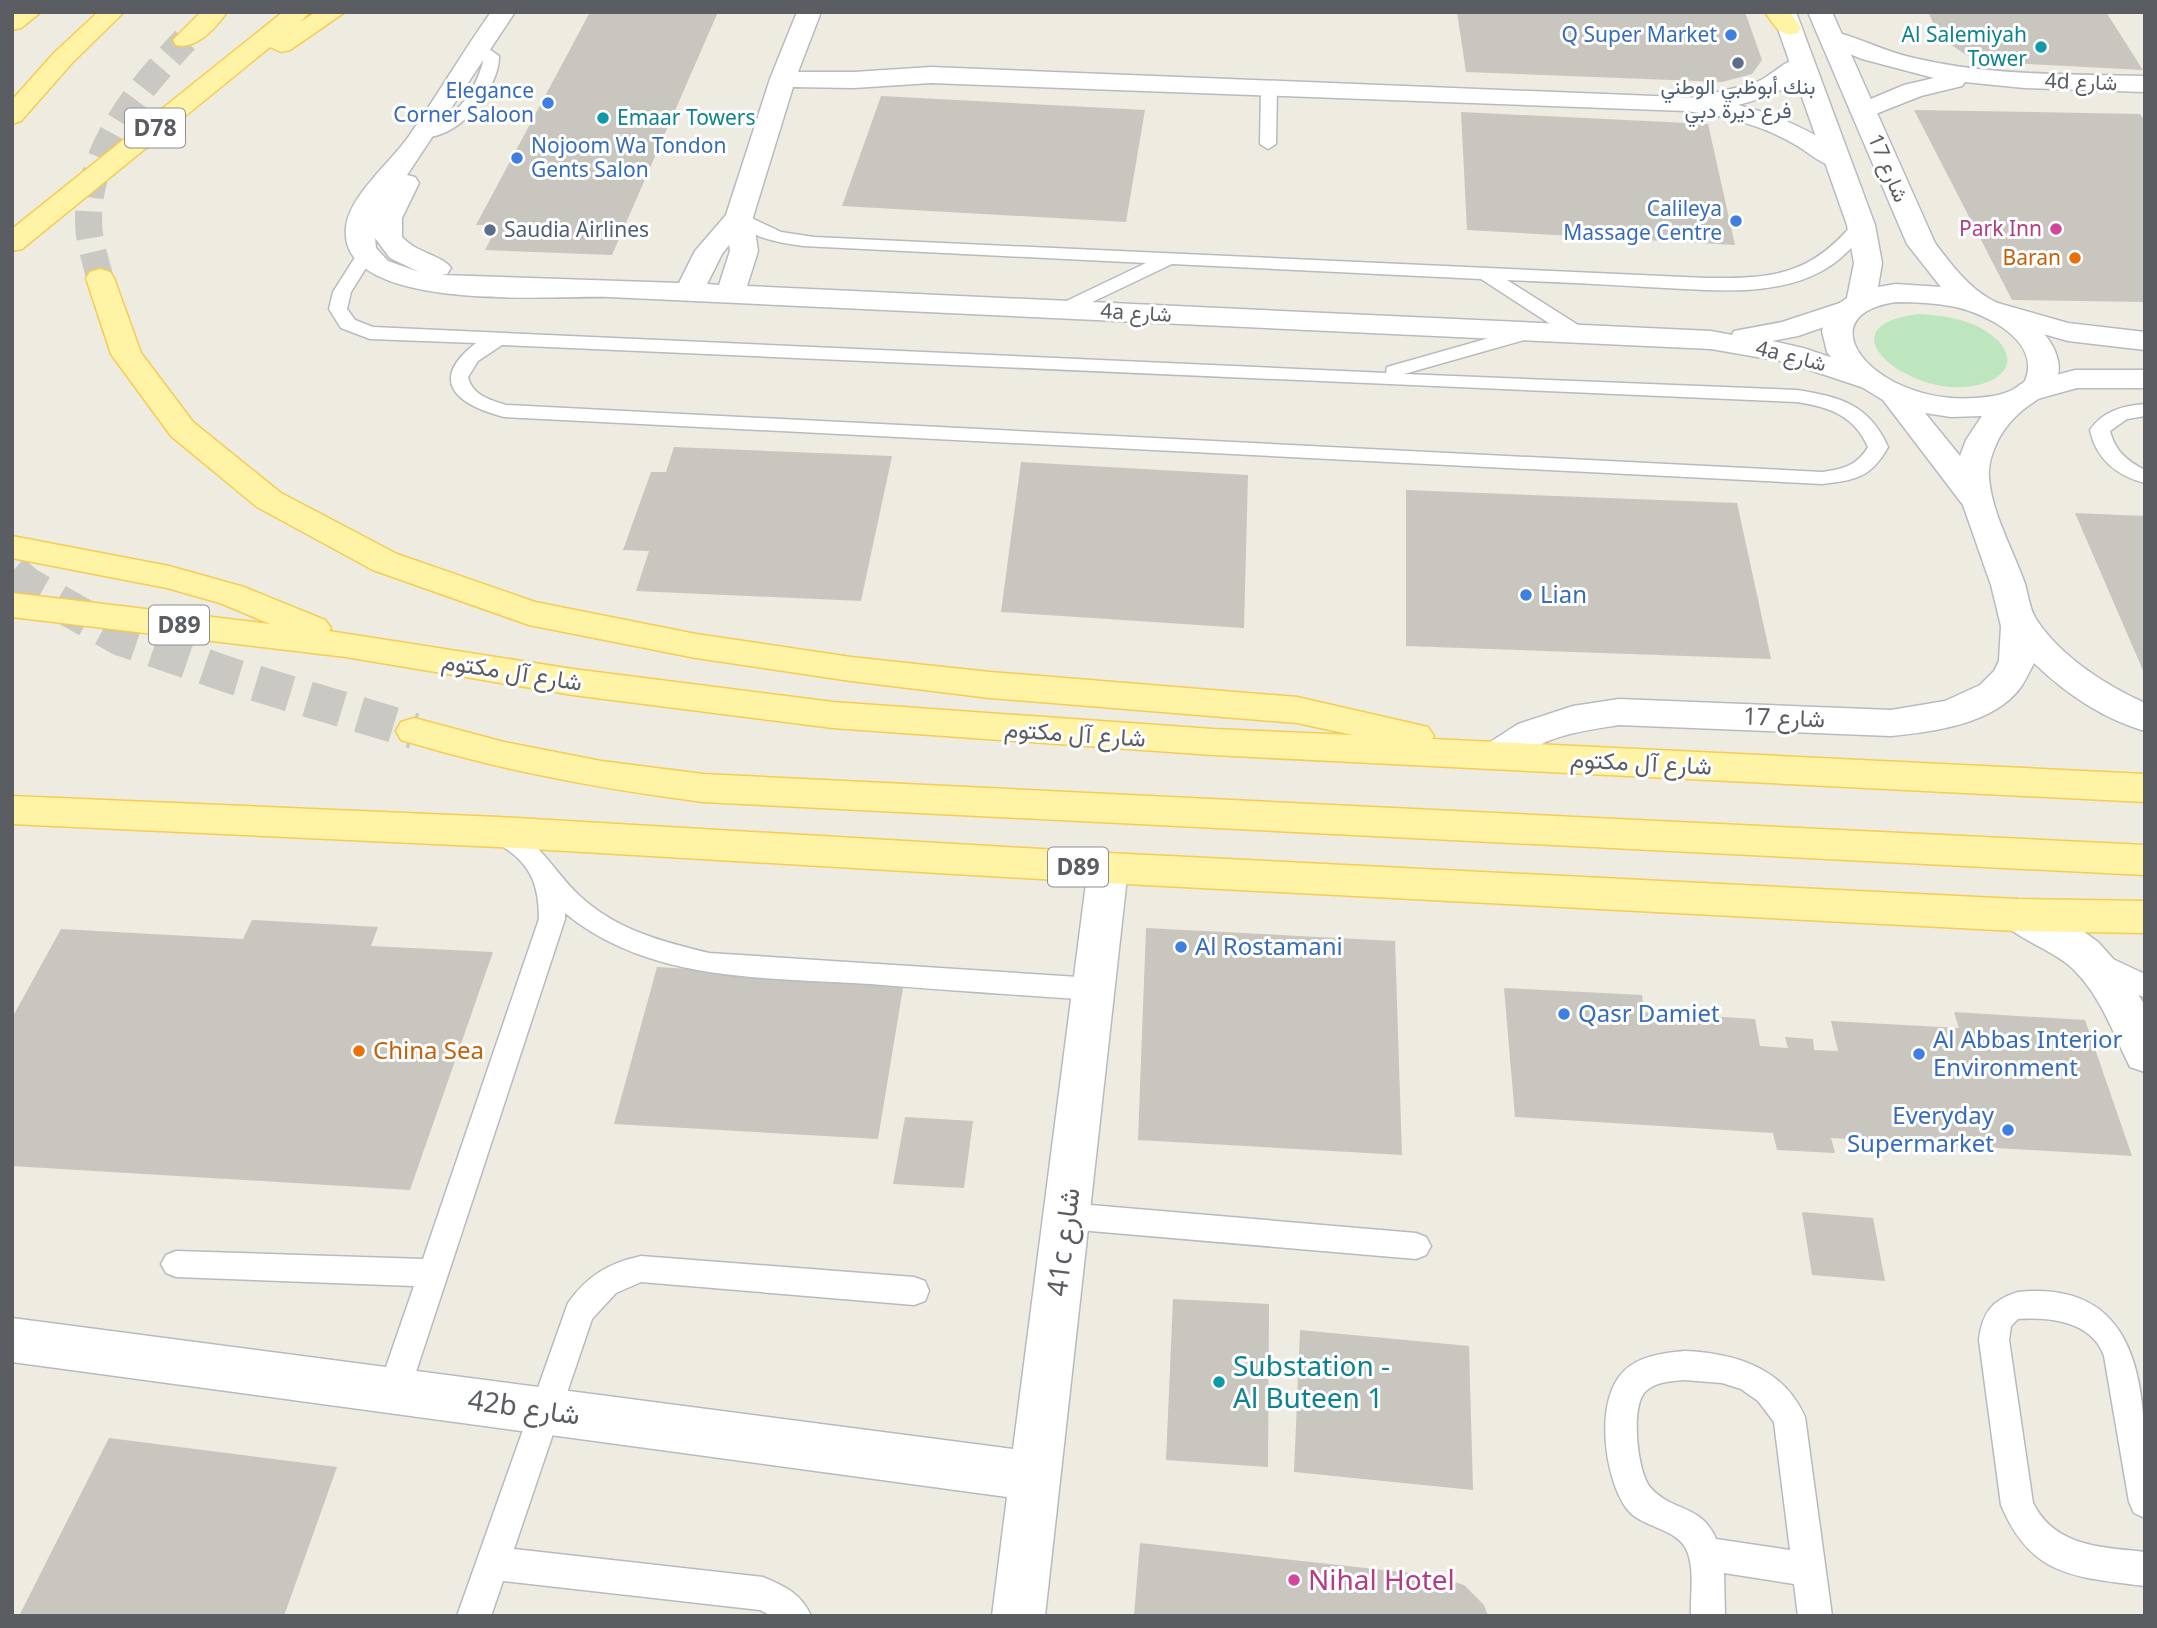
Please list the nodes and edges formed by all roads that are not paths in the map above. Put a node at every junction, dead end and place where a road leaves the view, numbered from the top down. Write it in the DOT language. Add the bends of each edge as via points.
graph roads {
  1 [pos="29,12"];
  2 [pos="112,12"];
  3 [pos="215,12"];
  4 [pos="298,12"];
  5 [pos="333,12"];
  6 [pos="503,12"];
  7 [pos="808,12"];
  8 [pos="1783,17"];
  9 [pos="1824,20"];
  10 [pos="12,23"];
  11 [pos="185,40"];
  12 [pos="1802,63"];
  13 [pos="787,69"];
  14 [pos="1976,78"];
  15 [pos="2145,84"];
  16 [pos="1269,86"];
  17 [pos="190,100"];
  18 [pos="1686,103"];
  19 [pos="1863,111"];
  20 [pos="12,116"];
  21 [pos="1268,144"];
  22 [pos="1837,160"];
  23 [pos="404,162"];
  24 [pos="739,217"];
  25 [pos="1861,225"];
  26 [pos="12,243"];
  27 [pos="365,256"];
  28 [pos="1168,259"];
  29 [pos="1486,274"];
  30 [pos="100,278"];
  31 [pos="560,287"];
  32 [pos="689,292"];
  33 [pos="730,295"];
  34 [pos="1855,305"];
  35 [pos="1987,308"];
  36 [pos="1065,309"];
  37 [pos="1535,331"];
  38 [pos="1579,334"];
  39 [pos="502,337"];
  40 [pos="1711,340"];
  41 [pos="2145,341"];
  42 [pos="1330,377"];
  43 [pos="2145,379"];
  44 [pos="1882,387"];
  45 [pos="2023,397"];
  46 [pos="2145,410"];
  47 [pos="2145,477"];
  48 [pos="1980,504"];
  49 [pos="12,547"];
  50 [pos="12,605"];
  51 [pos="2017,619"];
  52 [pos="346,645"];
  53 [pos="2145,718"];
  54 [pos="414,731"];
  55 [pos="1488,756"];
  56 [pos="2145,788"];
  57 [pos="12,810"];
  58 [pos="224,818"];
  59 [pos="498,832"];
  60 [pos="12,835"];
  61 [pos="2145,860"];
  62 [pos="1108,869"];
  63 [pos="546,872"];
  64 [pos="2017,915"];
  65 [pos="2145,918"];
  66 [pos="2081,950"];
  67 [pos="2145,987"];
  68 [pos="1094,989"];
  69 [pos="2145,1054"];
  70 [pos="1067,1216"];
  71 [pos="1416,1246"];
  72 [pos="176,1264"];
  73 [pos="433,1273"];
  74 [pos="914,1291"];
  75 [pos="12,1340"];
  76 [pos="394,1390"];
  77 [pos="545,1410"];
  78 [pos="1035,1476"];
  79 [pos="2145,1502"];
  80 [pos="1704,1554"];
  81 [pos="492,1563"];
  82 [pos="2145,1569"];
  83 [pos="1810,1570"];
  84 [pos="474,1616"];
  85 [pos="794,1616"];
  86 [pos="1018,1616"];
  87 [pos="1708,1616"];
  88 [pos="1815,1616"];
  1 -- 10 [label="main road"];
  2 -- 20 [label="main road"];
  3 -- 11 [label="main road"];
  4 -- 17 [label="main road, D78"];
  5 -- 17 [label="main road"];
  6 -- 23 [label="street"];
  7 -- 13 [label="street"];
  8 -- 12 [label="street, شارع 17"];
  9 -- 14 [label="street, 4d شارع" via="1898,64"];
  9 -- 19 [label="street, شارع 17"];
  12 -- 18 [label="street" via="1770,87"];
  12 -- 22 [label="street, شارع 17"];
  13 -- 16 [label="street" via="854,80 931,75"];
  13 -- 24 [label="street"];
  14 -- 15 [label="street, 4d شارع"];
  14 -- 19 [label="street, 4d شارع" via="1913,90"];
  16 -- 18 [label="street"];
  16 -- 21 [label="lane"];
  17 -- 26 [label="main road, D78"];
  18 -- 22 [label="street" via="1755,116 1787,128"];
  19 -- 35 [label="street, شارع 17" via="1921,244 1944,275"];
  22 -- 25 [label="street, شارع 17"];
  23 -- 27 [label="street" via="380,186 362,222 359,242"];
  23 -- 31 [label="street" via="405,186 387,220 387,233 403,254 439,268"];
  24 -- 28 [label="lane" via="758,231 804,241"];
  24 -- 32 [label="street" via="709,251"];
  24 -- 33 [label="street" via="744,251"];
  25 -- 29 [label="lane" via="1833,259 1779,280 1706,284"];
  25 -- 34 [label="street, شارع 17" via="1868,263"];
  27 -- 31 [label="street" via="387,271 418,281 515,289"];
  27 -- 39 [label="lane" via="342,292 338,309 348,324 370,333"];
  28 -- 29 [label="lane"];
  28 -- 36 [label="lane"];
  29 -- 38 [label="lane"];
  30 -- 55 [label="main road" via="126,354 182,429 268,500 385,562 529,613 695,646 851,669 1297,710"];
  31 -- 32 [label="street, 4a شارع"];
  32 -- 33 [label="street, 4a شارع"];
  33 -- 36 [label="street, 4a شارع"];
  34 -- 35 [label="street, 4a شارع" via="1896,293 1916,293"];
  34 -- 40 [label="street, 4a شارع" via="1787,330"];
  34 -- 44 [label="street, شارع 17" via="1839,321 1835,335 1839,350 1851,366"];
  35 -- 41 [label="street" via="2056,332"];
  35 -- 45 [label="street" via="2023,330 2041,352 2041,381"];
  36 -- 37 [label="street, 4a شارع"];
  37 -- 38 [label="street, 4a شارع"];
  37 -- 42 [label="lane" via="1402,369"];
  38 -- 40 [label="street, 4a شارع"];
  39 -- 42 [label="lane"];
  39 -- 42 [label="lane" via="479,348 463,363 458,379 463,394 503,411 1822,478 1851,474 1870,463 1878,447 1872,429 1854,413 1797,396"];
  40 -- 44 [label="street, 4a شارع" via="1792,354"];
  43 -- 45 [label="street" via="2075,379"];
  44 -- 45 [label="street, 4a شارع" via="1925,403 1958,408 1989,407"];
  44 -- 48 [label="street, شارع 17"];
  45 -- 48 [label="street, شارع 17" via="1992,421 1978,445 1973,473"];
  46 -- 47 [label="lane" via="2109,418 2100,430 2102,445 2116,461"];
  48 -- 51 [label="street, شارع 17"];
  49 -- 52 [label="main road" via="169,577 232,595 291,617"];
  50 -- 52 [label="main road, شارع آل مكتوم / D89"];
  51 -- 53 [label="street, شارع 17" via="2060,669"];
  51 -- 55 [label="street, شارع 17" via="2020,642 2003,683 1984,700 1958,712 1891,723 1619,712 1573,719 1531,733"];
  52 -- 55 [label="main road, شارع آل مكتوم / D89" via="573,682 833,715 1063,733"];
  54 -- 61 [label="main road" via="504,756 703,788"];
  55 -- 56 [label="main road, شارع آل مكتوم / D89"];
  57 -- 58 [label="main road, D89"];
  58 -- 59 [label="main road, D89"];
  58 -- 60 [label="main road"];
  59 -- 62 [label="main road, D89"];
  59 -- 63 [label="lane" via="517,842"];
  62 -- 64 [label="main road, D89"];
  62 -- 68 [label="street, 41c شارع"];
  63 -- 68 [label="lane" via="572,905 610,931 656,951 709,963"];
  63 -- 73 [label="lane" via="552,919"];
  64 -- 65 [label="main road, D89"];
  64 -- 66 [label="street" via="2050,929"];
  66 -- 67 [label="lane"];
  66 -- 69 [label="street" via="2107,975 2125,1004"];
  68 -- 70 [label="street, 41c شارع"];
  70 -- 71 [label="lane"];
  70 -- 78 [label="street, 41c شارع"];
  72 -- 73 [label="lane"];
  73 -- 76 [label="lane"];
  74 -- 77 [label="lane" via="642,1269 622,1273 589,1296 579,1313"];
  75 -- 76 [label="street, 42b شارع"];
  76 -- 77 [label="street, 42b شارع"];
  77 -- 78 [label="street, 42b شارع"];
  77 -- 81 [label="lane"];
  78 -- 86 [label="street, 41c شارع"];
  79 -- 82 [label="lane" via="2114,1341 2101,1325 2066,1309 2015,1304 2002,1312 1994,1324 1994,1340 2017,1505 2024,1524 2057,1554"];
  80 -- 83 [label="lane"];
  80 -- 83 [label="lane" via="1688,1526 1641,1501 1627,1472 1621,1413 1626,1392 1640,1376 1659,1366 1728,1371 1752,1379 1774,1395 1789,1417 1794,1441"];
  80 -- 87 [label="lane"];
  81 -- 84 [label="lane"];
  81 -- 85 [label="lane" via="763,1594"];
  83 -- 88 [label="lane"];
}
